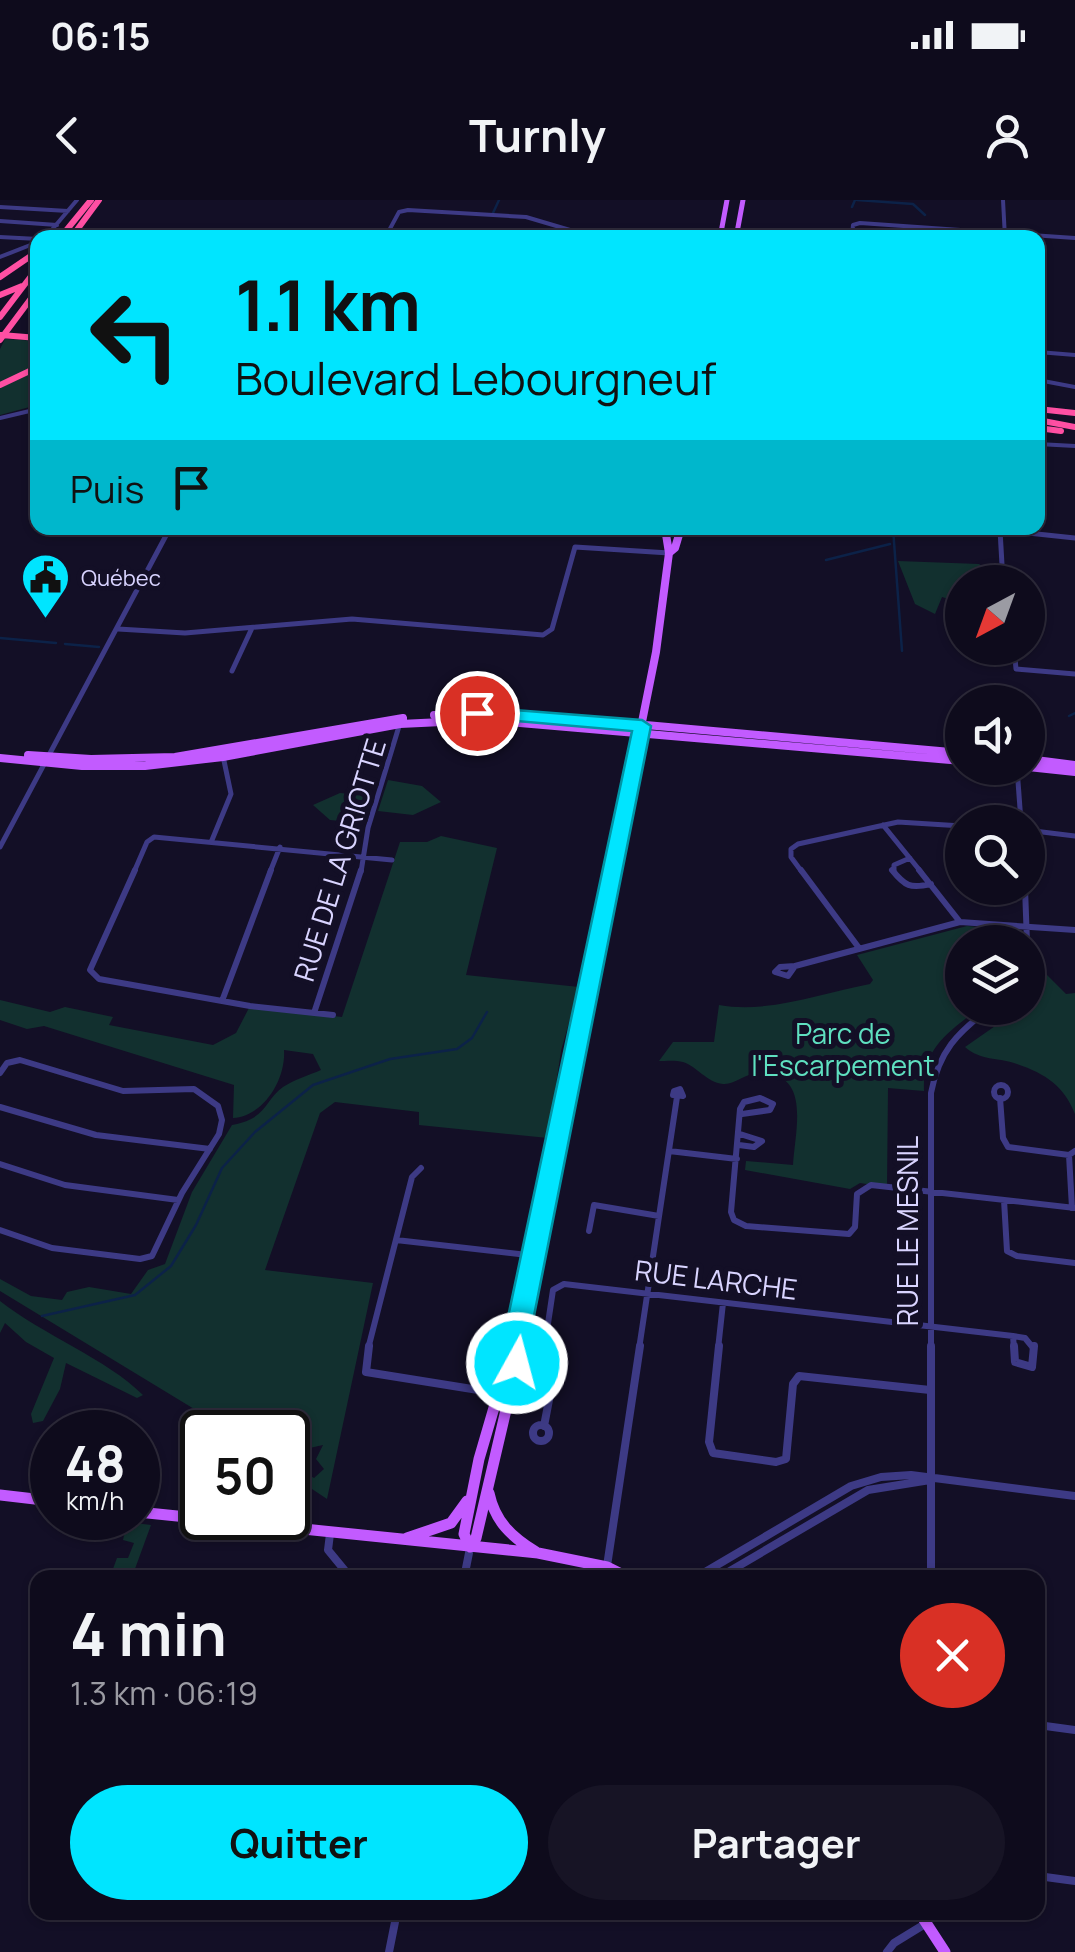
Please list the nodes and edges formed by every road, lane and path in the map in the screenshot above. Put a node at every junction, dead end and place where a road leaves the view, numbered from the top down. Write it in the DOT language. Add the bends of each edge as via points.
graph roads {
  1 [pos="77,200"];
  2 [pos="90,200"];
  3 [pos="99,200"];
  4 [pos="727,200"];
  5 [pos="743,200"];
  6 [pos="1004,200"];
  7 [pos="0,206"];
  8 [pos="68,211"];
  9 [pos="0,221"];
  10 [pos="57,225"];
  11 [pos="52,230"];
  12 [pos="66,230"];
  13 [pos="77,230"];
  14 [pos="389,230"];
  15 [pos="569,230"];
  16 [pos="728,230"];
  17 [pos="730,230"];
  18 [pos="852,230"];
  19 [pos="943,230"];
  20 [pos="1005,230"];
  21 [pos="0,237"];
  22 [pos="1045,237"];
  23 [pos="1075,238"];
  24 [pos="30,240"];
  25 [pos="30,244"];
  26 [pos="0,256"];
  27 [pos="30,257"];
  28 [pos="30,277"];
  29 [pos="0,278"];
  30 [pos="30,285"];
  31 [pos="0,295"];
  32 [pos="30,295"];
  33 [pos="30,297"];
  34 [pos="30,306"];
  35 [pos="18,316"];
  36 [pos="0,317"];
  37 [pos="3,334"];
  38 [pos="30,334"];
  39 [pos="1045,353"];
  40 [pos="1075,355"];
  41 [pos="30,371"];
  42 [pos="1045,381"];
  43 [pos="0,385"];
  44 [pos="1075,387"];
  45 [pos="30,410"];
  46 [pos="1045,410"];
  47 [pos="1075,413"];
  48 [pos="0,418"];
  49 [pos="1045,423"];
  50 [pos="1075,428"];
  51 [pos="1045,444"];
  52 [pos="1075,446"];
  53 [pos="166,535"];
  54 [pos="666,535"];
  55 [pos="678,535"];
  56 [pos="1000,535"];
  57 [pos="1045,535"];
  58 [pos="1075,538"];
  59 [pos="670,552"];
  60 [pos="1002,565"];
  61 [pos="252,627"];
  62 [pos="118,629"];
  63 [pos="1016,665"];
  64 [pos="232,671"];
  65 [pos="1075,674"];
  66 [pos="399,721"];
  67 [pos="641,729"];
  68 [pos="223,754"];
  69 [pos="0,756"];
  70 [pos="945,756"];
  71 [pos="48,760"];
  72 [pos="1045,765"];
  73 [pos="1075,768"];
  74 [pos="883,825"];
  75 [pos="945,825"];
  76 [pos="1045,832"];
  77 [pos="1075,836"];
  78 [pos="212,840"];
  79 [pos="0,847"];
  80 [pos="280,847"];
  81 [pos="364,857"];
  82 [pos="910,858"];
  83 [pos="392,860"];
  84 [pos="931,884"];
  85 [pos="960,922"];
  86 [pos="1010,925"];
  87 [pos="1045,928"];
  88 [pos="1075,930"];
  89 [pos="859,948"];
  90 [pos="795,966"];
  91 [pos="222,1001"];
  92 [pos="314,1013"];
  93 [pos="333,1015"];
  94 [pos="968,1025"];
  95 [pos="0,1073"];
  96 [pos="677,1097"];
  97 [pos="1000,1098"];
  98 [pos="0,1107"];
  99 [pos="742,1114"];
  100 [pos="740,1134"];
  101 [pos="739,1145"];
  102 [pos="210,1149"];
  103 [pos="669,1151"];
  104 [pos="1072,1153"];
  105 [pos="738,1159"];
  106 [pos="0,1164"];
  107 [pos="422,1168"];
  108 [pos="932,1193"];
  109 [pos="178,1200"];
  110 [pos="1004,1200"];
  111 [pos="1074,1208"];
  112 [pos="660,1216"];
  113 [pos="0,1230"];
  114 [pos="589,1231"];
  115 [pos="396,1240"];
  116 [pos="536,1256"];
  117 [pos="1075,1263"];
  118 [pos="650,1295"];
  119 [pos="723,1303"];
  120 [pos="930,1327"];
  121 [pos="517,1336"];
  122 [pos="1013,1336"];
  123 [pos="930,1390"];
  124 [pos="497,1394"];
  125 [pos="544,1426"];
  126 [pos="931,1479"];
  127 [pos="488,1485"];
  128 [pos="473,1490"];
  129 [pos="0,1495"];
  130 [pos="1075,1496"];
  131 [pos="30,1498"];
  132 [pos="160,1515"];
  133 [pos="330,1534"];
  134 [pos="400,1540"];
  135 [pos="470,1547"];
  136 [pos="538,1553"];
  137 [pos="607,1567"];
  138 [pos="344,1570"];
  139 [pos="466,1570"];
  140 [pos="613,1570"];
  141 [pos="708,1570"];
  142 [pos="732,1570"];
  143 [pos="931,1570"];
  144 [pos="1045,1726"];
  145 [pos="1075,1730"];
  146 [pos="1045,1877"];
  147 [pos="1075,1881"];
  148 [pos="395,1920"];
  149 [pos="920,1920"];
  150 [pos="923,1920"];
  151 [pos="389,1952"];
  152 [pos="887,1952"];
  153 [pos="944,1952"];
  1 -- 8 [label="street"];
  2 -- 12 [label="highway"];
  3 -- 13 [label="highway"];
  4 -- 16 [label="main road"];
  5 -- 17 [label="main road"];
  6 -- 20 [label="street"];
  7 -- 8 [label="street"];
  8 -- 10 [label="street"];
  9 -- 10 [label="street"];
  10 -- 11 [label="street"];
  14 -- 15 [label="street" via="399,212 408,210 526,218"];
  18 -- 19 [label="street" via="857,223"];
  21 -- 24 [label="street"];
  22 -- 23 [label="street"];
  25 -- 26 [label="street"];
  27 -- 29 [label="highway"];
  28 -- 36 [label="highway"];
  30 -- 31 [label="highway"];
  32 -- 37 [label="highway"];
  33 -- 35 [label="highway"];
  34 -- 35 [label="highway"];
  35 -- 37 [label="highway"];
  37 -- 38 [label="highway"];
  39 -- 40 [label="street"];
  41 -- 43 [label="highway"];
  42 -- 44 [label="street"];
  45 -- 48 [label="street"];
  46 -- 47 [label="highway"];
  49 -- 50 [label="highway"];
  51 -- 52 [label="street"];
  53 -- 62 [label="street"];
  54 -- 59 [label="main road"];
  55 -- 59 [label="main road"];
  56 -- 60 [label="street"];
  57 -- 58 [label="street"];
  59 -- 61 [label="street" via="575,547 552,629 543,635 352,619"];
  59 -- 67 [label="main road"];
  61 -- 62 [label="street"];
  61 -- 64 [label="street"];
  62 -- 71 [label="street"];
  63 -- 65 [label="street"];
  66 -- 67 [label="main road"];
  66 -- 68 [label="main road"];
  66 -- 81 [label="street, RUE DE LA GRIOTTE"];
  67 -- 70 [label="main road"];
  67 -- 116 [label="main road"];
  68 -- 71 [label="main road" via="124,767"];
  68 -- 78 [label="street" via="231,794"];
  69 -- 71 [label="main road"];
  71 -- 79 [label="street"];
  72 -- 73 [label="main road"];
  74 -- 75 [label="street"];
  74 -- 82 [label="street"];
  74 -- 89 [label="street" via="798,844 789,852"];
  76 -- 77 [label="street"];
  78 -- 80 [label="street"];
  78 -- 91 [label="street" via="150,840 90,970"];
  80 -- 81 [label="street"];
  80 -- 91 [label="street"];
  81 -- 83 [label="street"];
  81 -- 92 [label="street, RUE DE LA GRIOTTE"];
  82 -- 84 [label="street"];
  82 -- 84 [label="street" via="894,864 896,878 913,888"];
  84 -- 85 [label="street"];
  85 -- 86 [label="street"];
  85 -- 89 [label="street"];
  87 -- 88 [label="street"];
  89 -- 90 [label="street"];
  91 -- 92 [label="street"];
  92 -- 93 [label="street"];
  94 -- 108 [label="street, RUE LE MESNIL" via="936,1060"];
  95 -- 102 [label="street" via="20,1060 123,1091 194,1089 221,1114"];
  96 -- 103 [label="street"];
  97 -- 104 [label="street" via="1008,1147"];
  98 -- 102 [label="street" via="96,1136"];
  99 -- 100 [label="street"];
  100 -- 101 [label="street"];
  100 -- 101 [label="street" via="762,1141"];
  101 -- 105 [label="street"];
  102 -- 109 [label="street"];
  103 -- 105 [label="street"];
  103 -- 112 [label="street"];
  104 -- 111 [label="street"];
  105 -- 108 [label="street" via="731,1212 746,1226 844,1236 855,1227 856,1194 864,1186"];
  106 -- 109 [label="street" via="65,1185"];
  107 -- 115 [label="street" via="412,1178"];
  108 -- 110 [label="street"];
  108 -- 120 [label="street, RUE LE MESNIL"];
  109 -- 113 [label="street" via="152,1256 140,1259 52,1248"];
  110 -- 111 [label="street"];
  110 -- 117 [label="street" via="1012,1255"];
  112 -- 114 [label="street" via="594,1205"];
  112 -- 118 [label="street"];
  115 -- 116 [label="street"];
  115 -- 124 [label="street" via="366,1372"];
  116 -- 121 [label="main road"];
  118 -- 119 [label="street, RUE LARCHE"];
  118 -- 125 [label="street, RUE LARCHE" via="564,1284 553,1290 547,1330 554,1374"];
  118 -- 137 [label="street"];
  119 -- 120 [label="street, RUE LARCHE"];
  119 -- 123 [label="street" via="709,1442 714,1453 786,1459 799,1376"];
  120 -- 122 [label="street, RUE LARCHE"];
  120 -- 123 [label="street, RUE LE MESNIL"];
  121 -- 124 [label="main road"];
  121 -- 127 [label="main road" via="517,1363"];
  122 -- 122 [label="street" via="1016,1362 1032,1367 1034,1346"];
  123 -- 126 [label="street, RUE LE MESNIL"];
  124 -- 128 [label="main road"];
  126 -- 130 [label="street"];
  126 -- 141 [label="street" via="896,1474 851,1486"];
  126 -- 142 [label="street" via="868,1490"];
  126 -- 143 [label="street, RUE LE MESNIL"];
  127 -- 135 [label="main road"];
  127 -- 136 [label="main road" via="504,1530"];
  128 -- 134 [label="main road" via="451,1523"];
  128 -- 135 [label="main road" via="464,1534"];
  129 -- 131 [label="main road"];
  132 -- 133 [label="main road"];
  133 -- 134 [label="main road"];
  133 -- 138 [label="street" via="328,1550"];
  134 -- 135 [label="main road"];
  135 -- 136 [label="main road"];
  135 -- 139 [label="street"];
  136 -- 137 [label="main road"];
  137 -- 140 [label="main road"];
  144 -- 145 [label="street"];
  146 -- 147 [label="street"];
  148 -- 151 [label="street"];
  149 -- 152 [label="street"];
  150 -- 153 [label="main road"];
}
